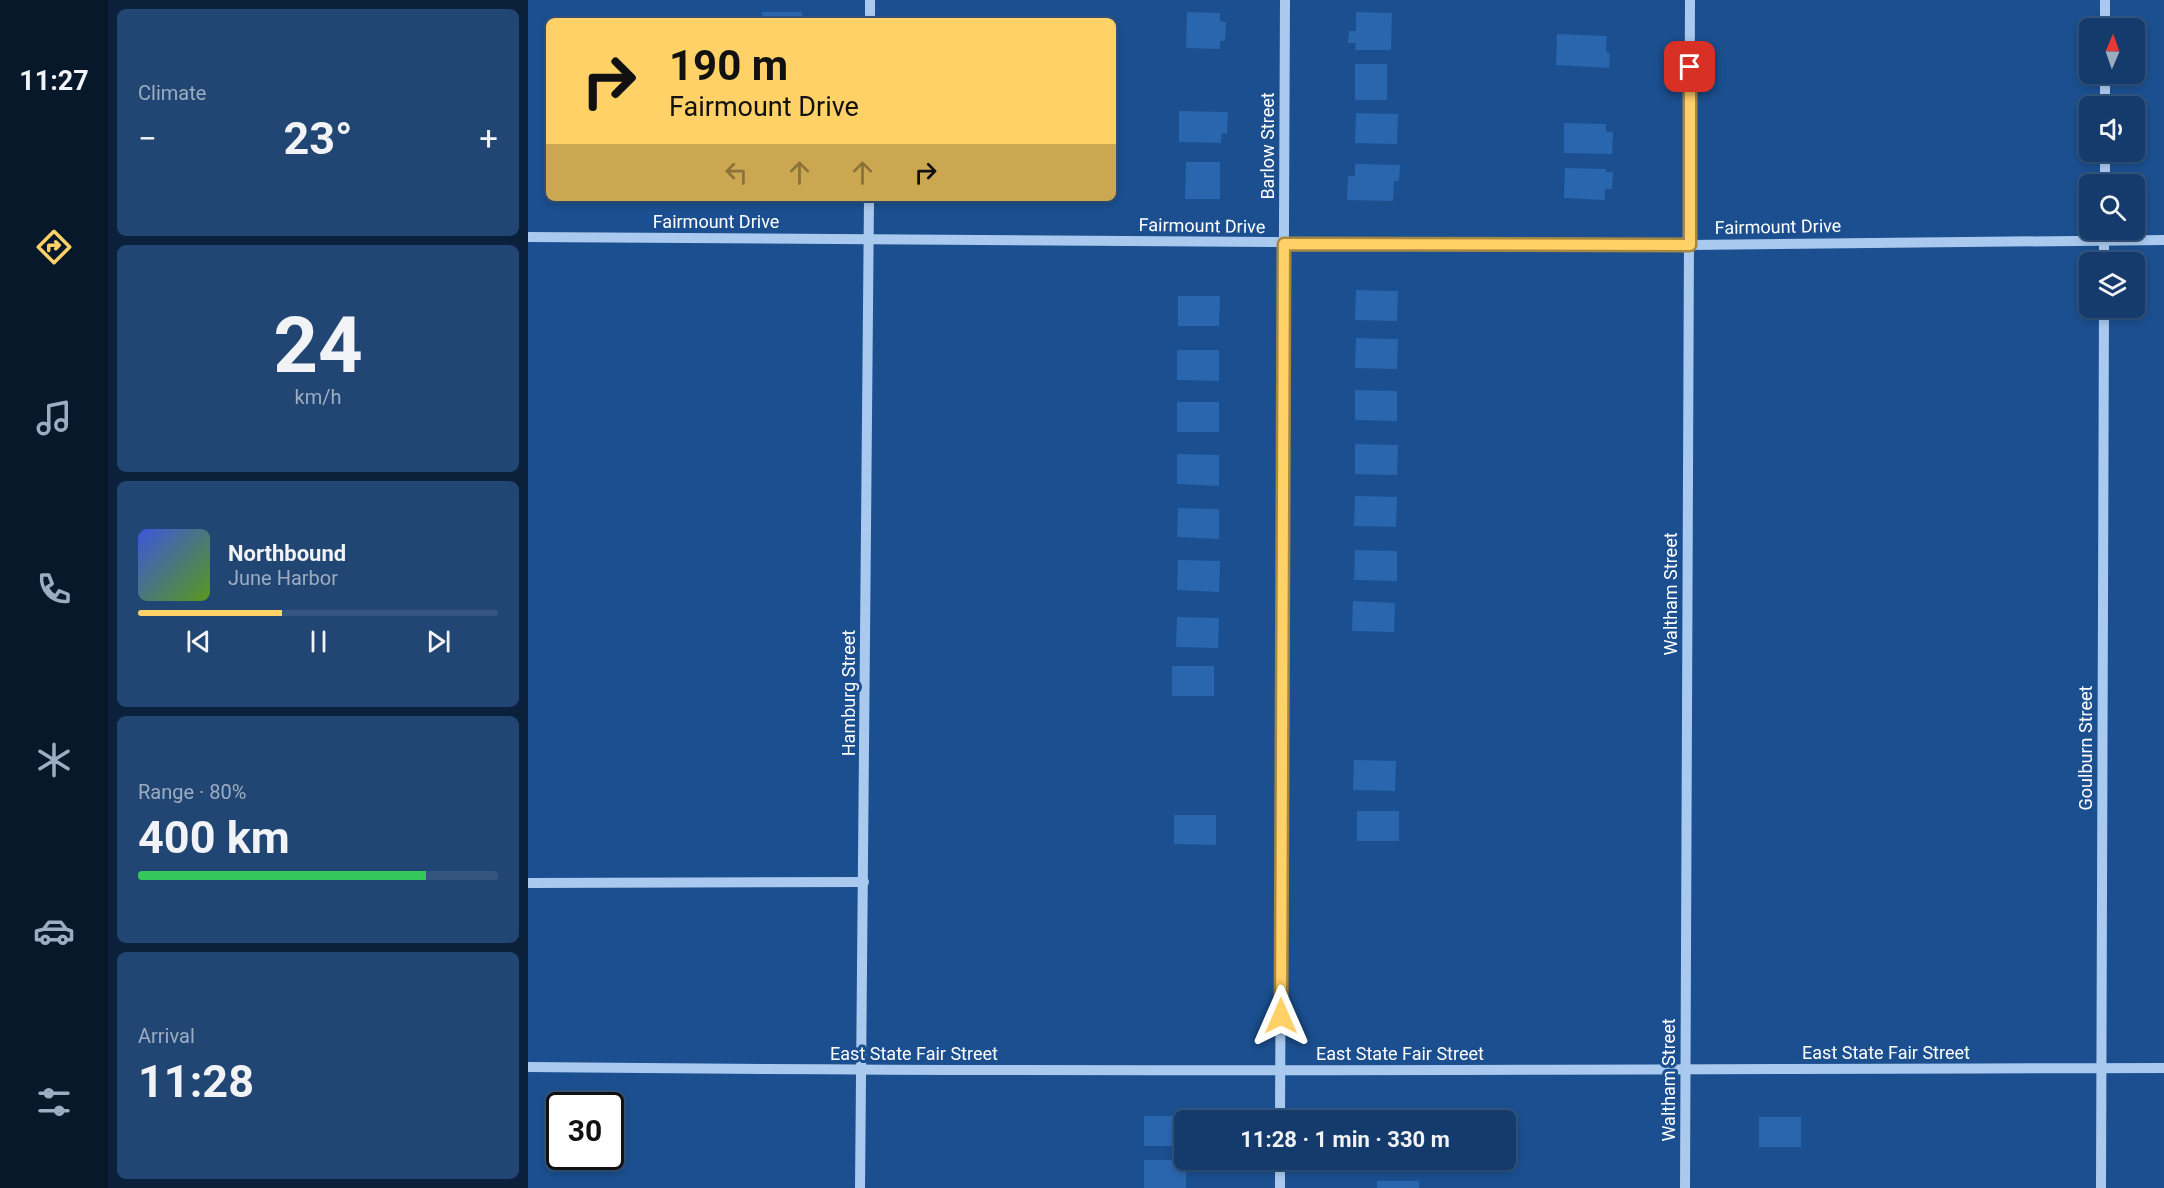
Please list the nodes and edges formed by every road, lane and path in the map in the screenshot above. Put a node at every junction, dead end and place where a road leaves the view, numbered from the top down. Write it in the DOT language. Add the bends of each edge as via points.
graph roads {
  1 [pos="870,0"];
  2 [pos="1285,0"];
  3 [pos="1690,0"];
  4 [pos="2105,0"];
  5 [pos="870,18"];
  6 [pos="2105,18"];
  7 [pos="869,201"];
  8 [pos="2079,236"];
  9 [pos="528,237"];
  10 [pos="2145,238"];
  11 [pos="869,239"];
  12 [pos="2164,240"];
  13 [pos="1284,244"];
  14 [pos="1690,245"];
  15 [pos="2104,318"];
  16 [pos="864,882"];
  17 [pos="528,883"];
  18 [pos="528,1067"];
  19 [pos="2164,1068"];
  20 [pos="1686,1069"];
  21 [pos="2102,1069"];
  22 [pos="861,1071"];
  23 [pos="1280,1071"];
  24 [pos="1280,1110"];
  25 [pos="1280,1170"];
  26 [pos="860,1188"];
  27 [pos="1280,1188"];
  28 [pos="1685,1188"];
  29 [pos="2101,1188"];
  1 -- 5 [label="street"];
  2 -- 13 [label="street, Barlow Street"];
  3 -- 14 [label="street, Waltham Street"];
  4 -- 6 [label="street"];
  7 -- 11 [label="street, Hamburg Street"];
  8 -- 14 [label="street, Fairmount Drive"];
  9 -- 11 [label="street, Fairmount Drive"];
  10 -- 12 [label="street, Fairmount Drive"];
  11 -- 13 [label="street, Fairmount Drive"];
  11 -- 16 [label="street, Hamburg Street"];
  13 -- 14 [label="street, Fairmount Drive"];
  13 -- 23 [label="street, Barlow Street"];
  14 -- 20 [label="street, Waltham Street"];
  15 -- 21 [label="street, Goulburn Street"];
  16 -- 17 [label="street"];
  16 -- 22 [label="street, Hamburg Street"];
  18 -- 22 [label="street, East State Fair Street"];
  19 -- 21 [label="street, East State Fair Street"];
  20 -- 21 [label="street, East State Fair Street"];
  20 -- 23 [label="street, East State Fair Street"];
  20 -- 28 [label="street, Waltham Street"];
  21 -- 29 [label="street, Goulburn Street"];
  22 -- 23 [label="street, East State Fair Street"];
  22 -- 26 [label="street, Hamburg Street"];
  23 -- 24 [label="street, Barlow Street"];
  25 -- 27 [label="street"];
}
